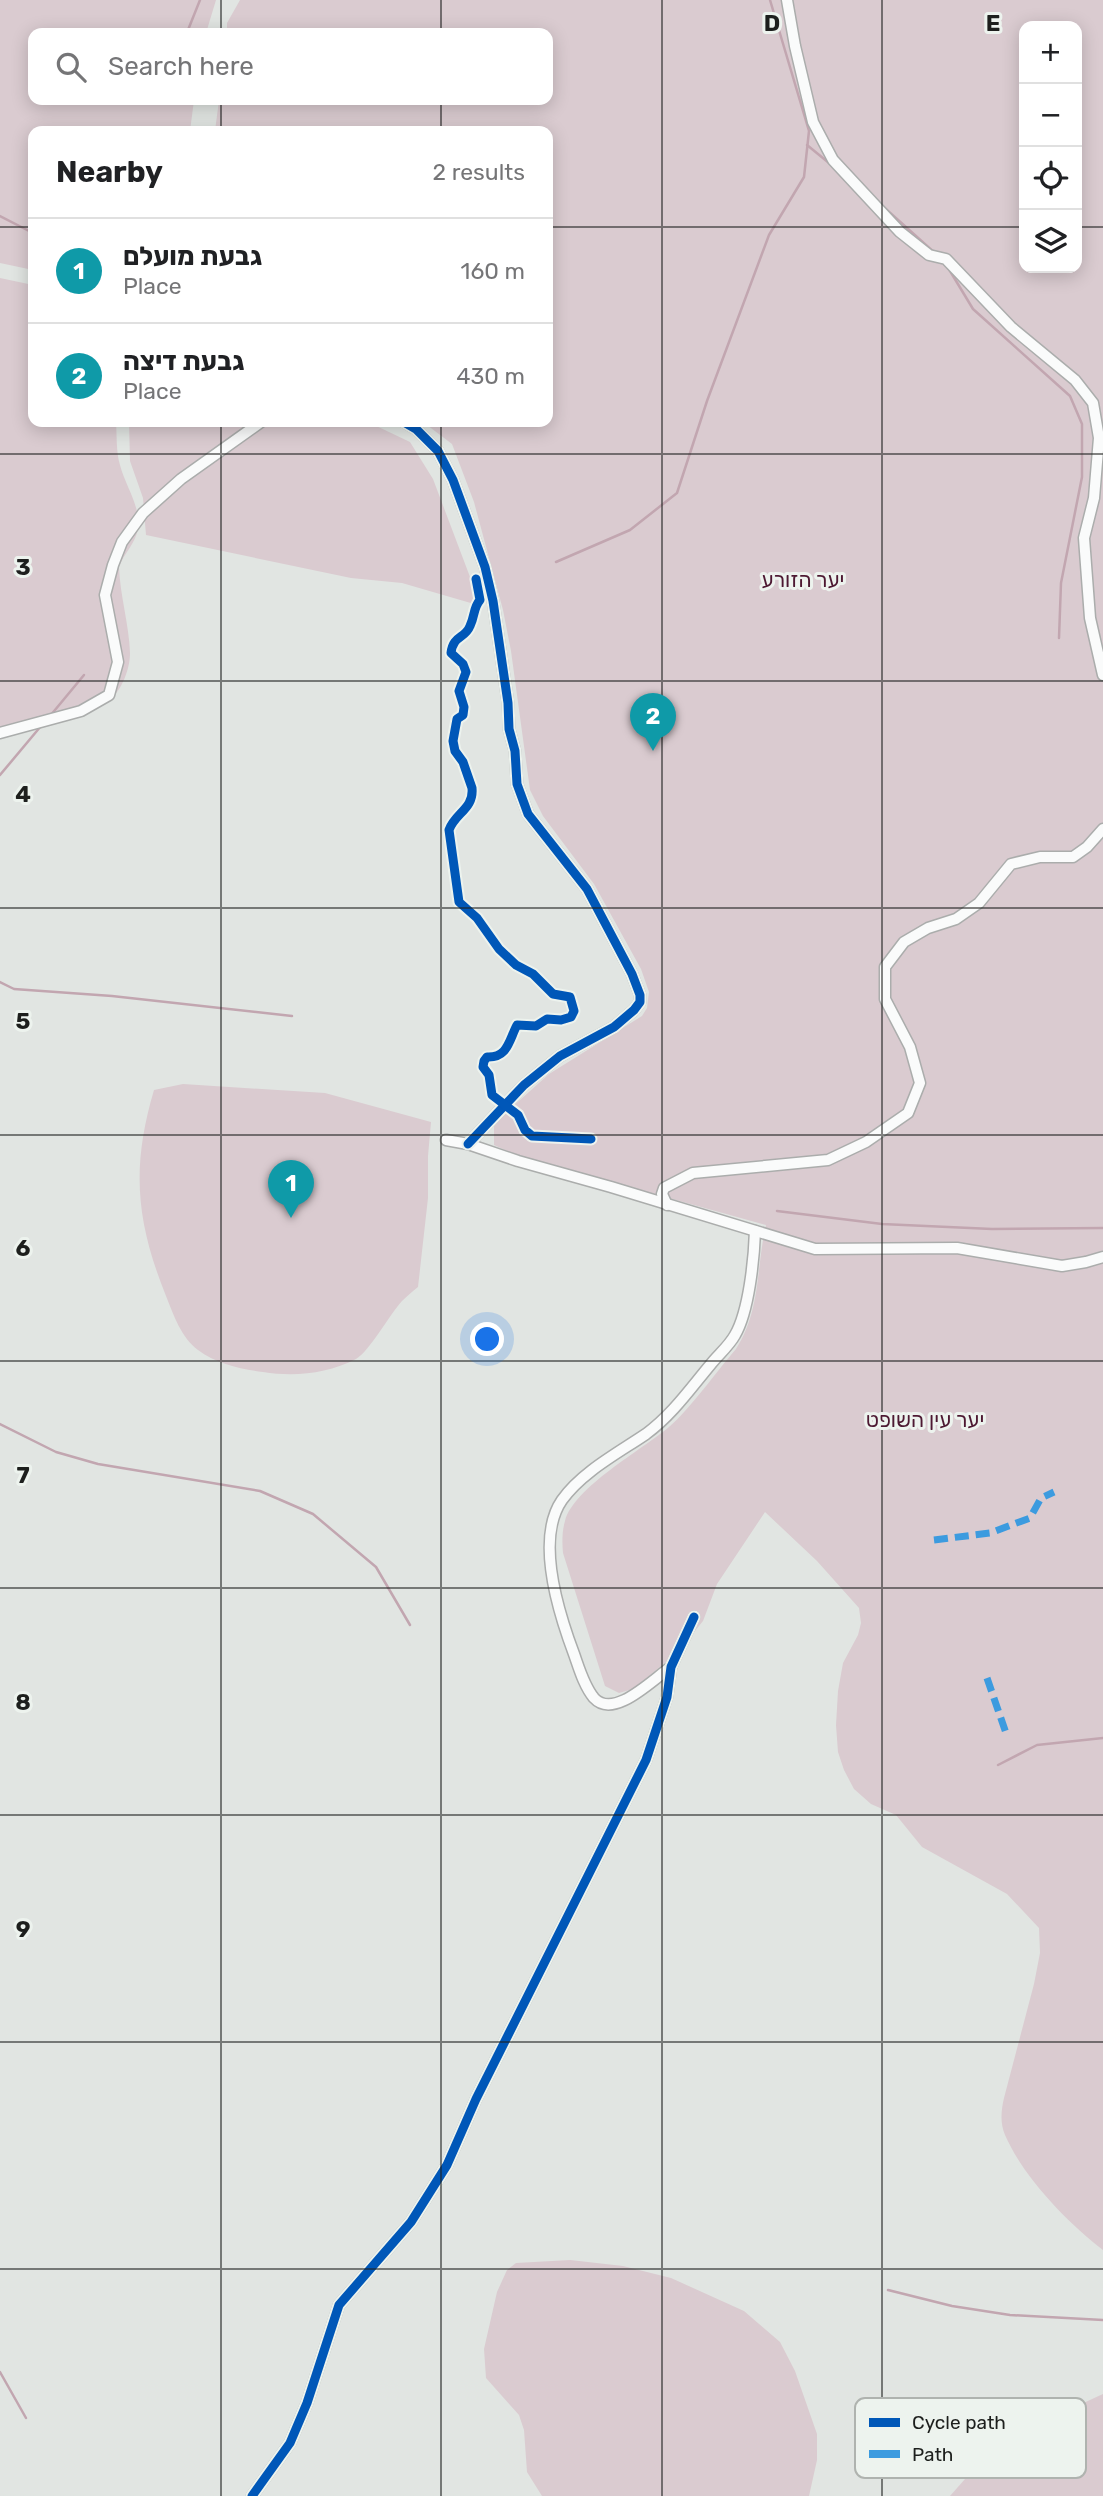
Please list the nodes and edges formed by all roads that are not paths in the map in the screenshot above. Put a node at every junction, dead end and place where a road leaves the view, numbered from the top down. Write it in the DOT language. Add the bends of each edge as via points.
graph roads {
  1 [pos="787,0"];
  2 [pos="254,427"];
  3 [pos="413,427"];
  4 [pos="1103,675"];
  5 [pos="0,733"];
  6 [pos="1103,829"];
  7 [pos="446,1140"];
  8 [pos="468,1144"];
  9 [pos="667,1205"];
  10 [pos="755,1231"];
  11 [pos="1103,1257"];
  12 [pos="694,1617"];
  13 [pos="671,1667"];
  14 [pos="253,2496"];
  1 -- 4 [label="street" via="813,122 833,160 900,232 929,255 946,259 1012,327 1075,380 1093,403 1100,438 1094,498 1084,538 1090,618"];
  2 -- 5 [label="street" via="181,479 143,513 122,542 105,595 118,662 109,695 81,711"];
  3 -- 8 [label="street" via="438,451 485,567 517,785 528,814 587,889 640,995 634,1010 614,1027 560,1056 523,1084"];
  6 -- 9 [label="street" via="1073,858 1040,857 1011,864 979,903 905,942 885,968 885,999 910,1047 920,1083 908,1113 866,1142 828,1160 693,1173 664,1188"];
  7 -- 8 [label="street"];
  8 -- 9 [label="street"];
  9 -- 10 [label="street"];
  10 -- 11 [label="street" via="815,1249 957,1248 1062,1266"];
  10 -- 13 [label="street" via="747,1297 735,1335 663,1422 578,1482 562,1500 550,1537 556,1597 579,1667 595,1699 605,1705 623,1703"];
  12 -- 13 [label="street"];
  13 -- 14 [label="street" via="667,1697 646,1760 447,2165 411,2222 339,2305 290,2443"];
}
